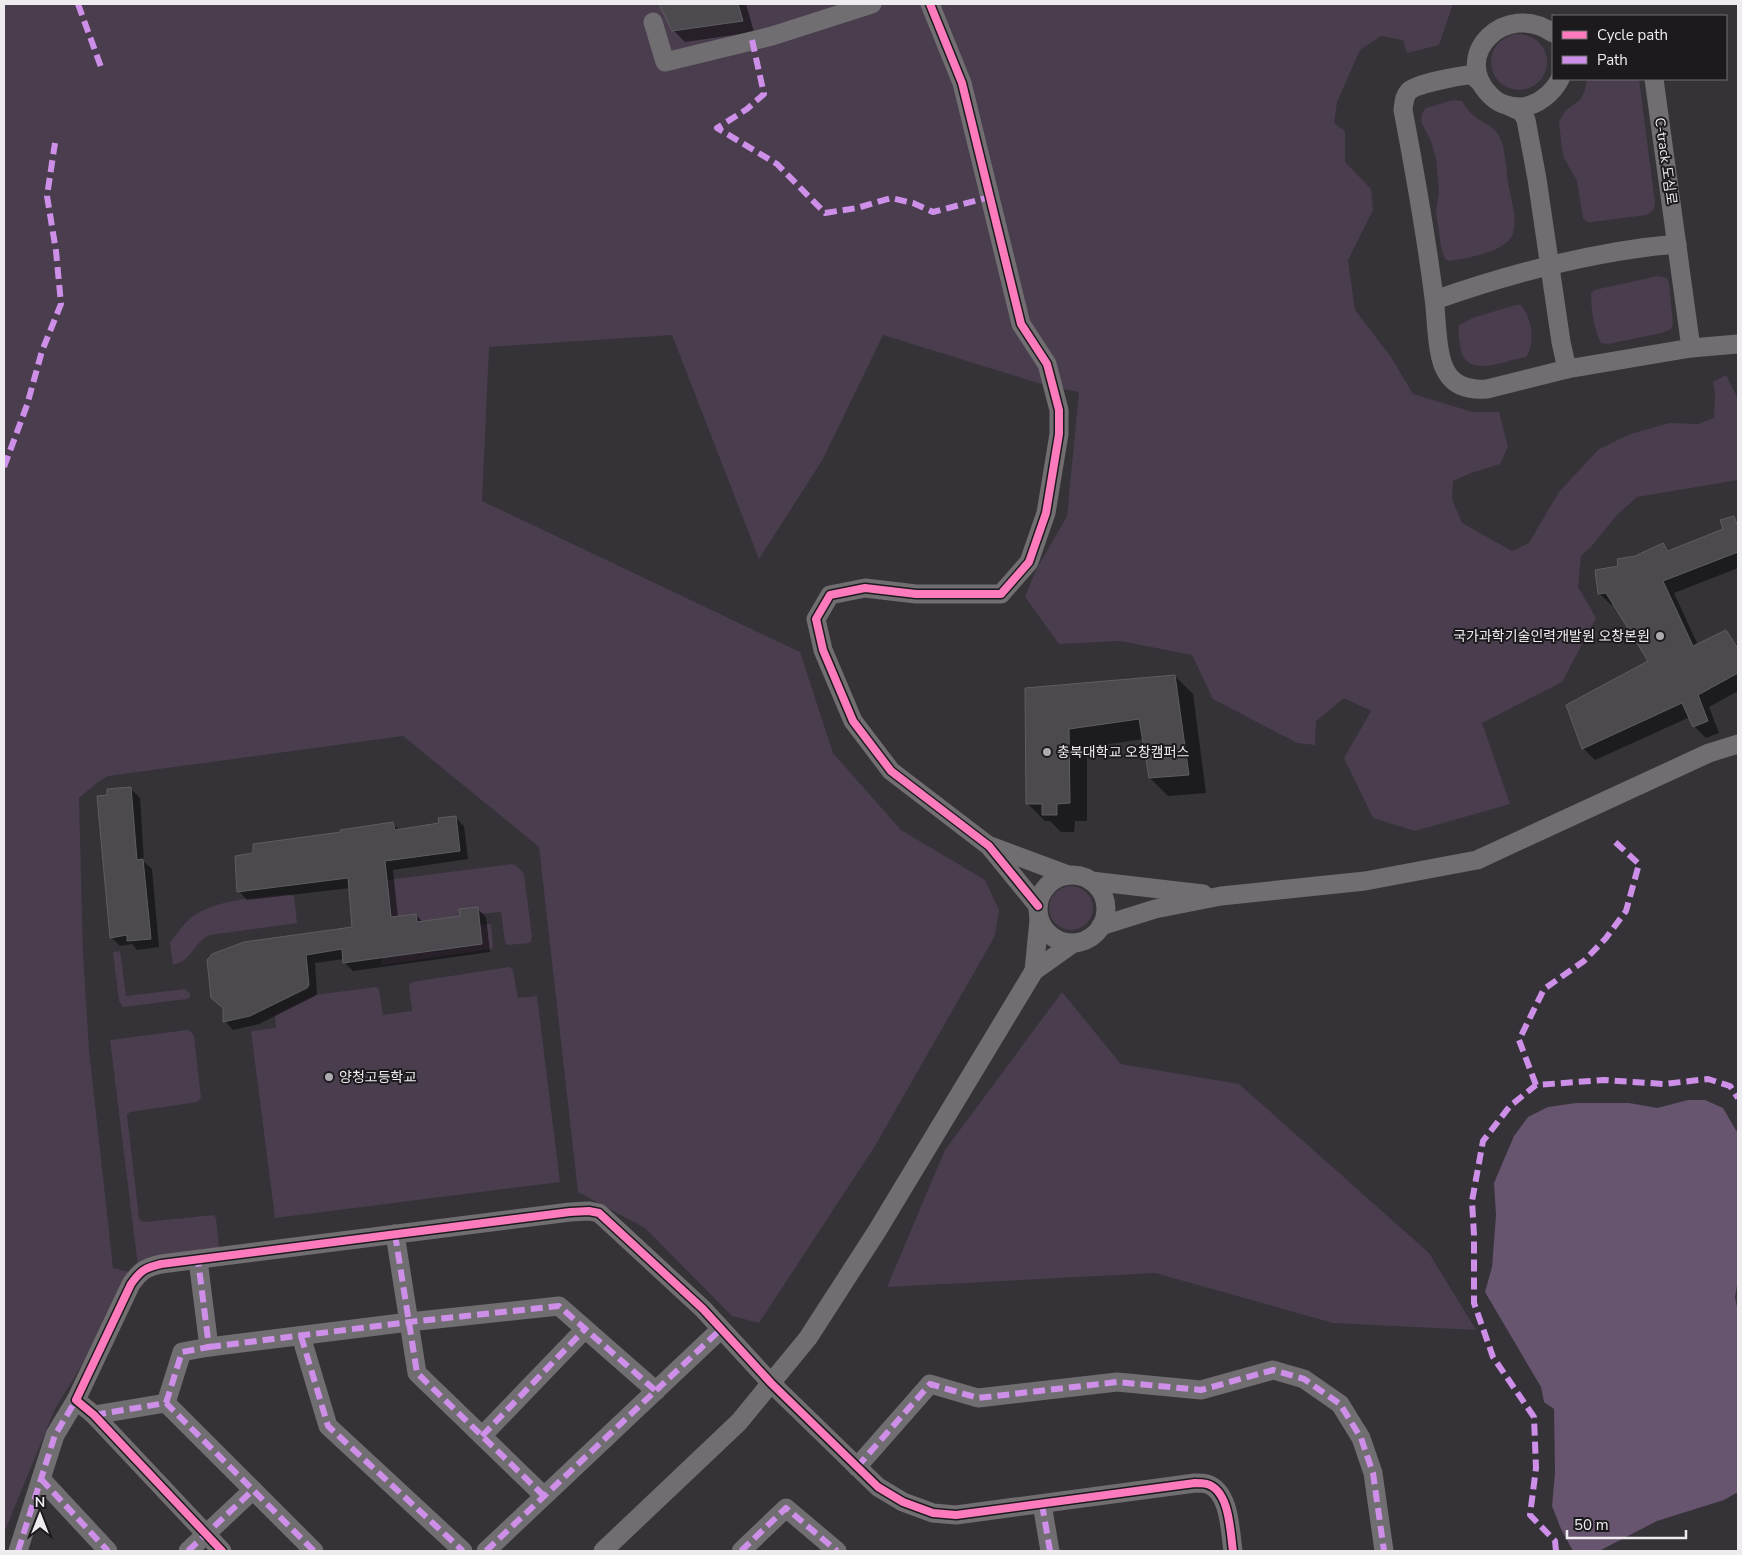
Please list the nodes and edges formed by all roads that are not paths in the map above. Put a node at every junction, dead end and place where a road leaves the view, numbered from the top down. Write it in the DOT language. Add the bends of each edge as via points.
graph roads {
  1 [pos="872,4"];
  2 [pos="930,4"];
  3 [pos="653,22"];
  4 [pos="1552,32"];
  5 [pos="1476,60"];
  6 [pos="1458,76"];
  7 [pos="1559,80"];
  8 [pos="1654,80"];
  9 [pos="1481,83"];
  10 [pos="1538,102"];
  11 [pos="1509,106"];
  12 [pos="1527,125"];
  13 [pos="1677,244"];
  14 [pos="1550,266"];
  15 [pos="1434,300"];
  16 [pos="1738,344"];
  17 [pos="1691,348"];
  18 [pos="1567,369"];
  19 [pos="1738,744"];
  20 [pos="989,846"];
  21 [pos="1068,876"];
  22 [pos="1090,881"];
  23 [pos="1221,896"];
  24 [pos="1039,913"];
  25 [pos="1101,926"];
  26 [pos="1072,944"];
  27 [pos="1034,971"];
  28 [pos="395,1234"];
  29 [pos="198,1260"];
  30 [pos="409,1322"];
  31 [pos="585,1329"];
  32 [pos="721,1329"];
  33 [pos="301,1336"];
  34 [pos="209,1347"];
  35 [pos="771,1383"];
  36 [pos="656,1390"];
  37 [pos="76,1400"];
  38 [pos="166,1403"];
  39 [pos="94,1415"];
  40 [pos="482,1436"];
  41 [pos="857,1467"];
  42 [pos="41,1479"];
  43 [pos="253,1490"];
  44 [pos="544,1496"];
  45 [pos="1042,1504"];
  46 [pos="206,1534"];
  47 [pos="18,1551"];
  48 [pos="108,1551"];
  49 [pos="188,1551"];
  50 [pos="222,1551"];
  51 [pos="314,1551"];
  52 [pos="463,1551"];
  53 [pos="486,1551"];
  54 [pos="602,1551"];
  55 [pos="741,1551"];
  56 [pos="837,1551"];
  57 [pos="1050,1551"];
  58 [pos="1233,1551"];
  59 [pos="1384,1551"];
  1 -- 3 [label="street" via="772,36 665,62"];
  2 -- 20 [label="street" via="962,83 1021,324 1047,364 1060,410 1060,434 1046,513 1029,562 1001,594 916,594 865,588 830,595 816,619 823,650 853,721 891,771"];
  4 -- 5 [label="street" via="1534,20 1514,19 1485,37"];
  5 -- 6 [label="street" via="1472,68"];
  5 -- 9 [label="street"];
  6 -- 9 [label="street" via="1472,75"];
  6 -- 15 [label="street" via="1417,87 1409,91 1405,99 1408,138"];
  7 -- 10 [label="street"];
  8 -- 13 [label="street, C-track 도심로"];
  9 -- 11 [label="street" via="1494,99"];
  10 -- 11 [label="street"];
  10 -- 12 [label="street" via="1529,113"];
  11 -- 12 [label="street" via="1522,112"];
  12 -- 14 [label="street"];
  13 -- 14 [label="street" via="1598,255"];
  13 -- 17 [label="street, C-track 도심로"];
  14 -- 15 [label="street"];
  14 -- 18 [label="street"];
  15 -- 18 [label="street" via="1443,365 1453,381 1463,387 1487,389"];
  16 -- 17 [label="street"];
  17 -- 18 [label="street"];
  19 -- 23 [label="street" via="1709,753 1477,860 1365,881"];
  20 -- 21 [label="street"];
  20 -- 24 [label="street"];
  21 -- 22 [label="street" via="1080,876"];
  21 -- 24 [label="street" via="1047,886 1041,895"];
  22 -- 23 [label="street"];
  22 -- 25 [label="street" via="1104,898 1105,920"];
  23 -- 25 [label="street" via="1156,909"];
  24 -- 26 [label="street" via="1043,929 1051,937"];
  24 -- 27 [label="street"];
  25 -- 26 [label="street" via="1092,937"];
  26 -- 27 [label="street"];
  27 -- 35 [label="street" via="877,1230 808,1338"];
  28 -- 29 [label="street"];
  28 -- 30 [label="street"];
  28 -- 32 [label="street" via="570,1212 599,1213 667,1274"];
  29 -- 34 [label="street"];
  29 -- 37 [label="street" via="146,1268 139,1274 131,1284"];
  30 -- 31 [label="street" via="559,1306"];
  30 -- 33 [label="street"];
  30 -- 40 [label="street" via="417,1373"];
  31 -- 36 [label="street"];
  31 -- 40 [label="street"];
  32 -- 35 [label="street"];
  32 -- 36 [label="street"];
  33 -- 34 [label="street"];
  33 -- 52 [label="street" via="328,1426"];
  34 -- 38 [label="street" via="182,1352"];
  35 -- 41 [label="street"];
  35 -- 54 [label="street" via="739,1422"];
  36 -- 44 [label="street"];
  37 -- 39 [label="street"];
  37 -- 42 [label="street" via="55,1435"];
  38 -- 39 [label="street"];
  38 -- 43 [label="street"];
  39 -- 46 [label="street"];
  40 -- 44 [label="street"];
  41 -- 45 [label="street" via="878,1487 904,1502 934,1513 956,1515"];
  41 -- 59 [label="street" via="930,1384 978,1398 1117,1382 1201,1390 1273,1370 1304,1379 1340,1404 1361,1438 1373,1473"];
  42 -- 47 [label="street"];
  42 -- 48 [label="street"];
  43 -- 46 [label="street"];
  43 -- 51 [label="street"];
  44 -- 53 [label="street"];
  45 -- 57 [label="street"];
  45 -- 58 [label="street" via="1206,1483 1214,1487 1226,1506"];
  46 -- 49 [label="street"];
  46 -- 50 [label="street"];
  55 -- 56 [label="street" via="786,1508"];
}
